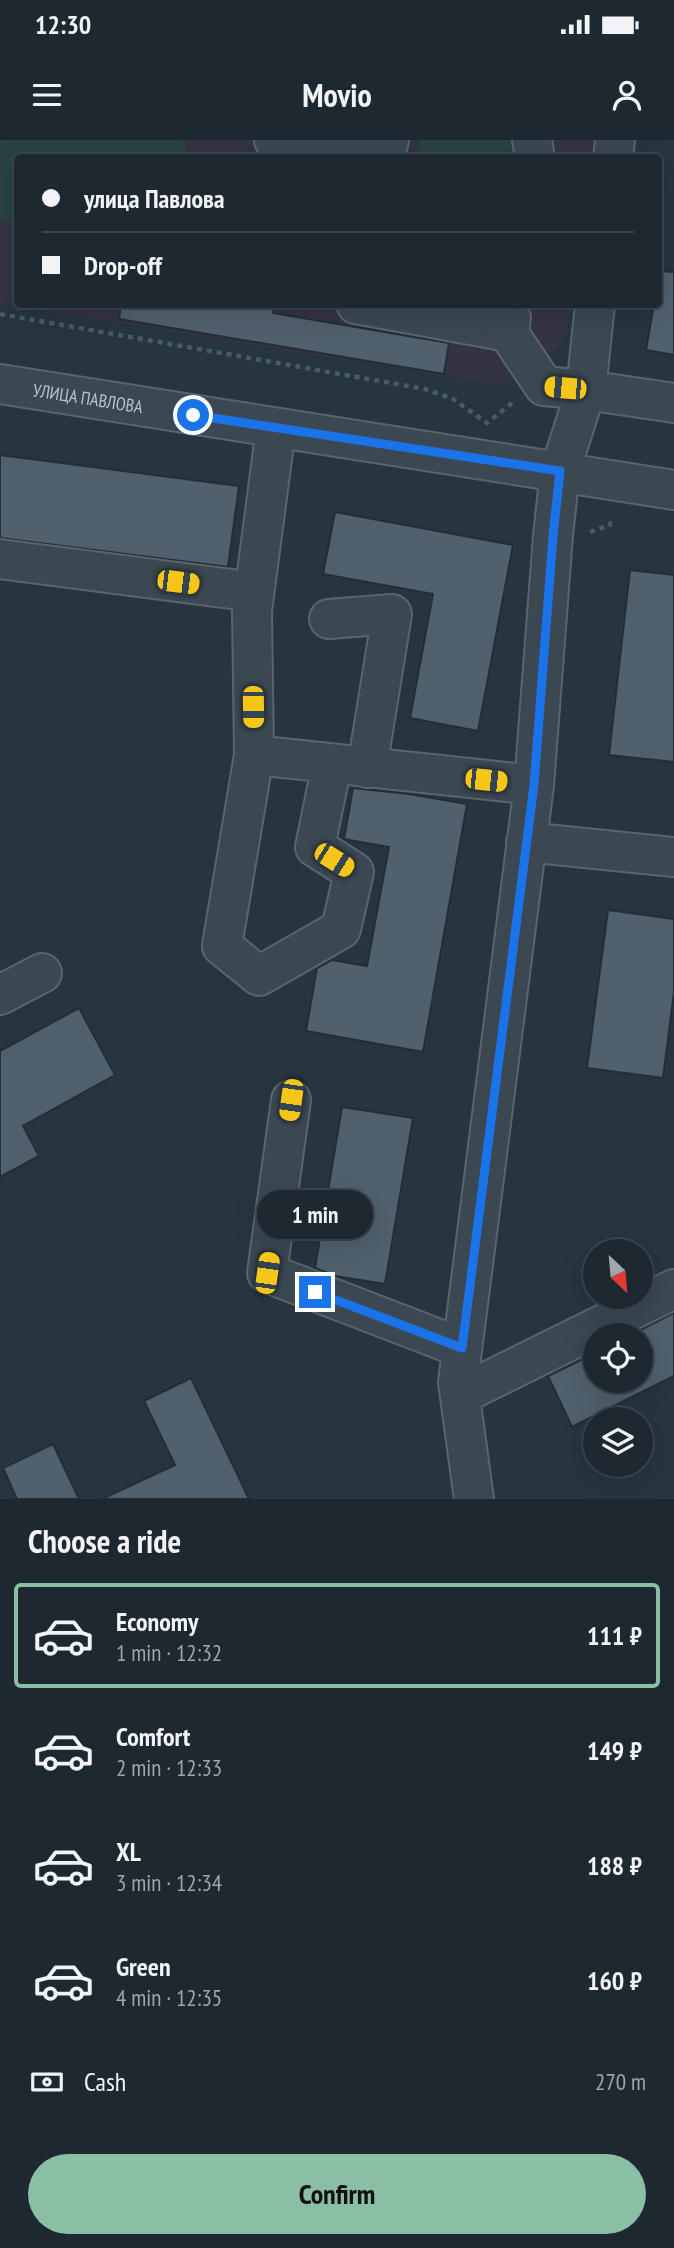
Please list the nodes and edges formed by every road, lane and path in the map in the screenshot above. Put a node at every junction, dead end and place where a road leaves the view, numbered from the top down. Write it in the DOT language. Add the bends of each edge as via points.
graph roads {
  1 [pos="274,140"];
  2 [pos="332,154"];
  3 [pos="415,308"];
  4 [pos="595,308"];
  5 [pos="0,314"];
  6 [pos="504,314"];
  7 [pos="0,384"];
  8 [pos="544,386"];
  9 [pos="586,390"];
  10 [pos="674,403"];
  11 [pos="276,428"];
  12 [pos="560,471"];
  13 [pos="674,490"];
  14 [pos="0,559"];
  15 [pos="254,592"];
  16 [pos="329,619"];
  17 [pos="254,755"];
  18 [pos="350,766"];
  19 [pos="534,785"];
  20 [pos="526,842"];
  21 [pos="674,857"];
  22 [pos="42,973"];
  23 [pos="0,995"];
  24 [pos="291,1100"];
  25 [pos="674,1289"];
  26 [pos="462,1348"];
  27 [pos="460,1395"];
  28 [pos="474,1499"];
  1 -- 2 [label="street"];
  3 -- 6 [label="street"];
  4 -- 9 [label="street"];
  5 -- 8 [label="path" via="425,389 453,399 487,423"];
  6 -- 8 [label="street"];
  7 -- 11 [label="street, УЛИЦА ПАВЛОВА"];
  8 -- 9 [label="street"];
  9 -- 10 [label="street"];
  9 -- 12 [label="street"];
  11 -- 12 [label="street, УЛИЦА ПАВЛОВА"];
  11 -- 15 [label="street"];
  12 -- 13 [label="street, УЛИЦА ПАВЛОВА"];
  12 -- 19 [label="street"];
  14 -- 15 [label="street"];
  15 -- 17 [label="street"];
  16 -- 18 [label="street" via="392,614"];
  17 -- 18 [label="street"];
  17 -- 18 [label="street" via="222,946 259,976 341,929 354,872 315,847"];
  18 -- 19 [label="street"];
  19 -- 20 [label="street"];
  20 -- 21 [label="street"];
  20 -- 26 [label="street"];
  22 -- 23 [label="street"];
  24 -- 26 [label="street" via="267,1273"];
  25 -- 27 [label="street"];
  26 -- 27 [label="street"];
  27 -- 28 [label="street"];
}
